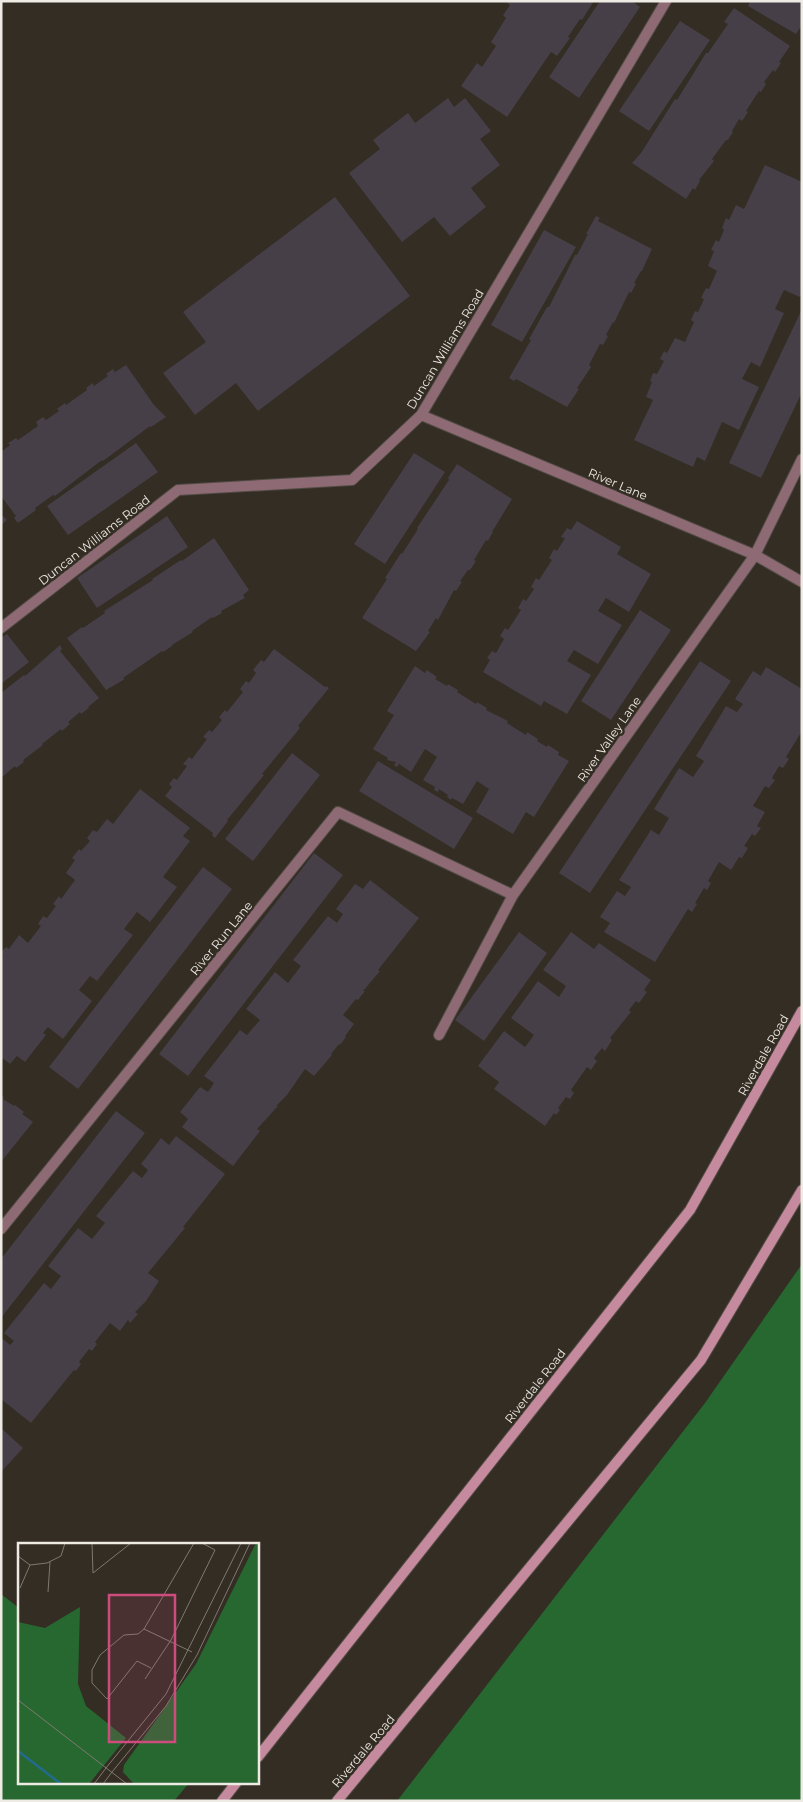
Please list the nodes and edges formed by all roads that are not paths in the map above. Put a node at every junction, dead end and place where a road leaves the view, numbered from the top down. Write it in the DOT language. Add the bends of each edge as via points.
graph roads {
  1 [pos="666,1"];
  2 [pos="421,414"];
  3 [pos="802,459"];
  4 [pos="755,555"];
  5 [pos="802,582"];
  6 [pos="1,628"];
  7 [pos="513,895"];
  8 [pos="802,1012"];
  9 [pos="439,1035"];
  10 [pos="802,1190"];
  11 [pos="1,1229"];
  12 [pos="259,1756"];
  13 [pos="235,1784"];
  14 [pos="222,1801"];
  15 [pos="337,1801"];
  1 -- 2 [label="street, Duncan Williams Road"];
  2 -- 4 [label="street, River Lane"];
  2 -- 6 [label="street, Duncan Williams Road" via="352,480 178,490"];
  3 -- 4 [label="street, River Valley Lane"];
  4 -- 5 [label="street, River Lane"];
  4 -- 7 [label="street, River Valley Lane"];
  7 -- 9 [label="street, River Valley Lane"];
  7 -- 11 [label="street, River Run Lane" via="338,812"];
  8 -- 12 [label="street, Riverdale Road" via="690,1210"];
  10 -- 15 [label="street, Riverdale Road" via="701,1360"];
  13 -- 14 [label="street"];
}
